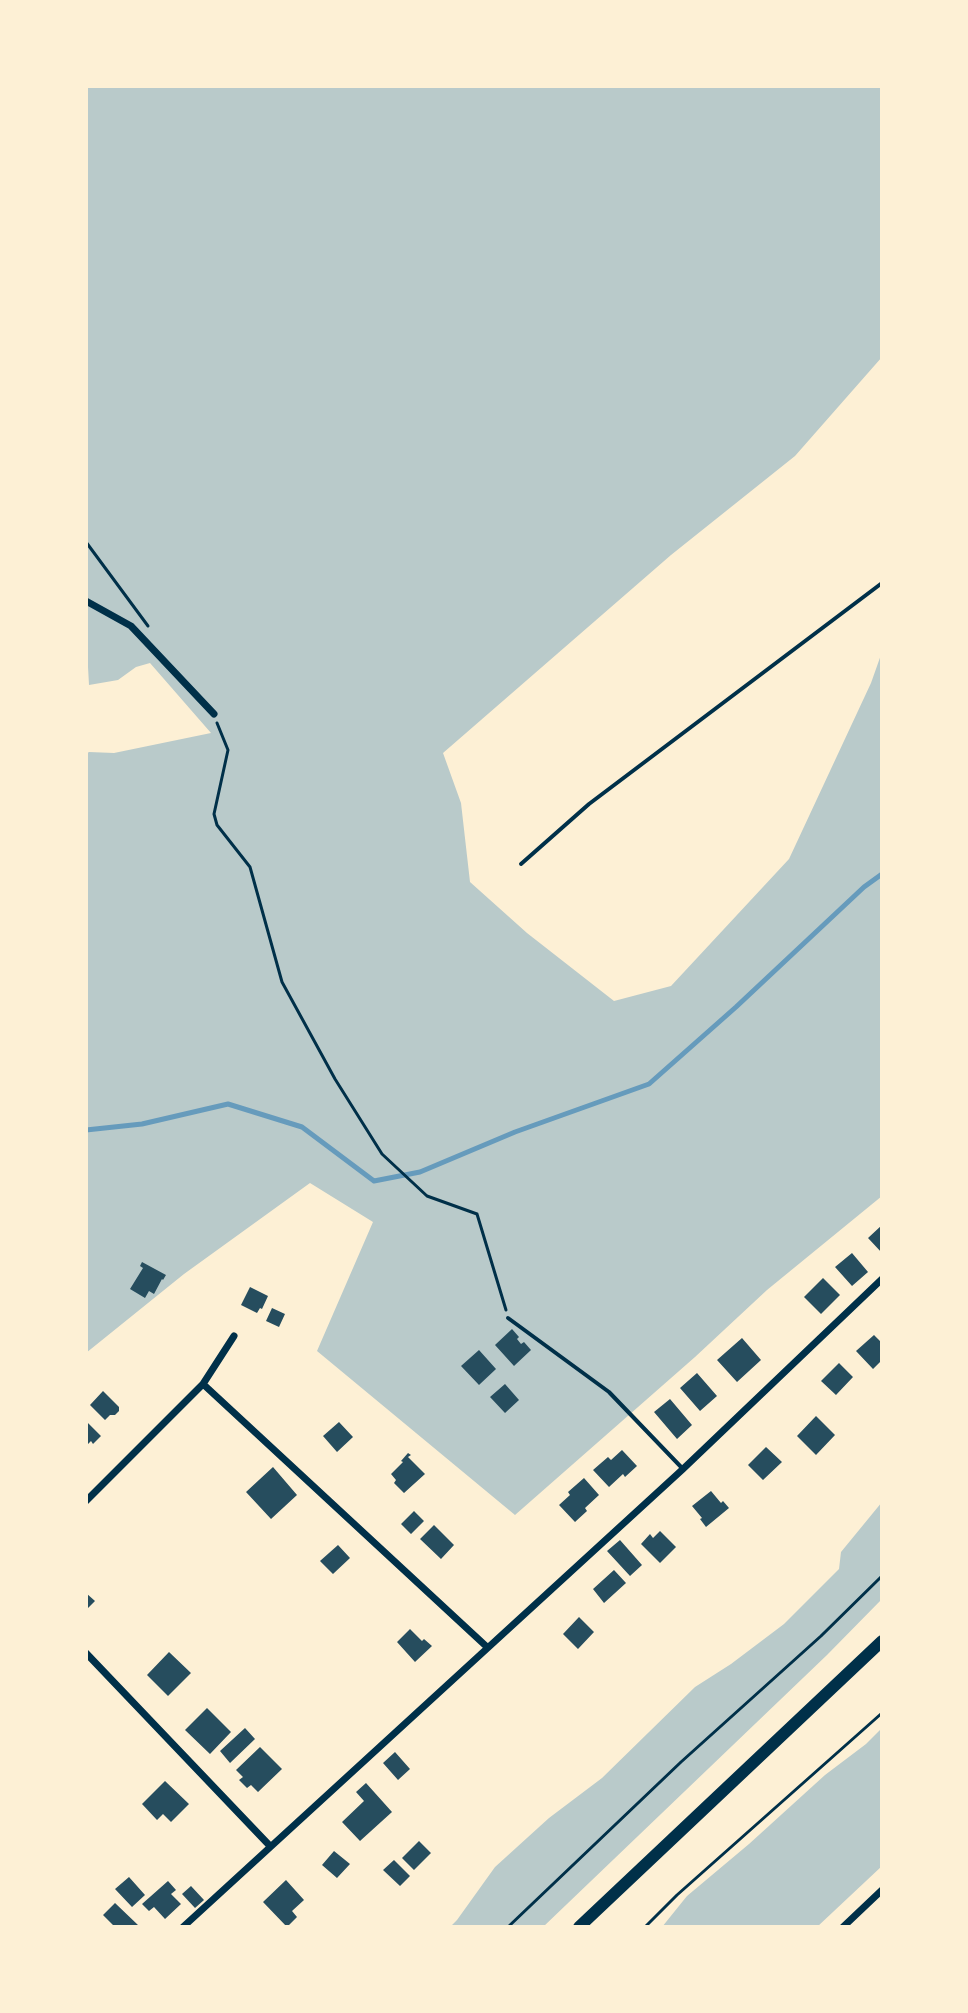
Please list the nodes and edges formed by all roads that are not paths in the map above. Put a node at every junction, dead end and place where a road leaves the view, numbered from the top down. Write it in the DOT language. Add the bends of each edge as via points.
graph roads {
  1 [pos="882,583"];
  2 [pos="86,601"];
  3 [pos="214,714"];
  4 [pos="521,864"];
  5 [pos="882,1279"];
  6 [pos="508,1318"];
  7 [pos="234,1336"];
  8 [pos="203,1384"];
  9 [pos="683,1469"];
  10 [pos="86,1501"];
  11 [pos="882,1641"];
  12 [pos="487,1647"];
  13 [pos="86,1653"];
  14 [pos="270,1846"];
  15 [pos="882,1890"];
  16 [pos="183,1927"];
  17 [pos="579,1927"];
  18 [pos="843,1927"];
  1 -- 4 [label="lane" via="589,804"];
  2 -- 3 [label="street" via="131,626"];
  5 -- 9 [label="street"];
  6 -- 9 [label="lane" via="609,1392"];
  7 -- 8 [label="street"];
  8 -- 10 [label="street"];
  8 -- 12 [label="street"];
  9 -- 12 [label="street"];
  11 -- 17 [label="main road"];
  12 -- 14 [label="street"];
  13 -- 14 [label="street"];
  14 -- 16 [label="street"];
  15 -- 18 [label="street"];
}
